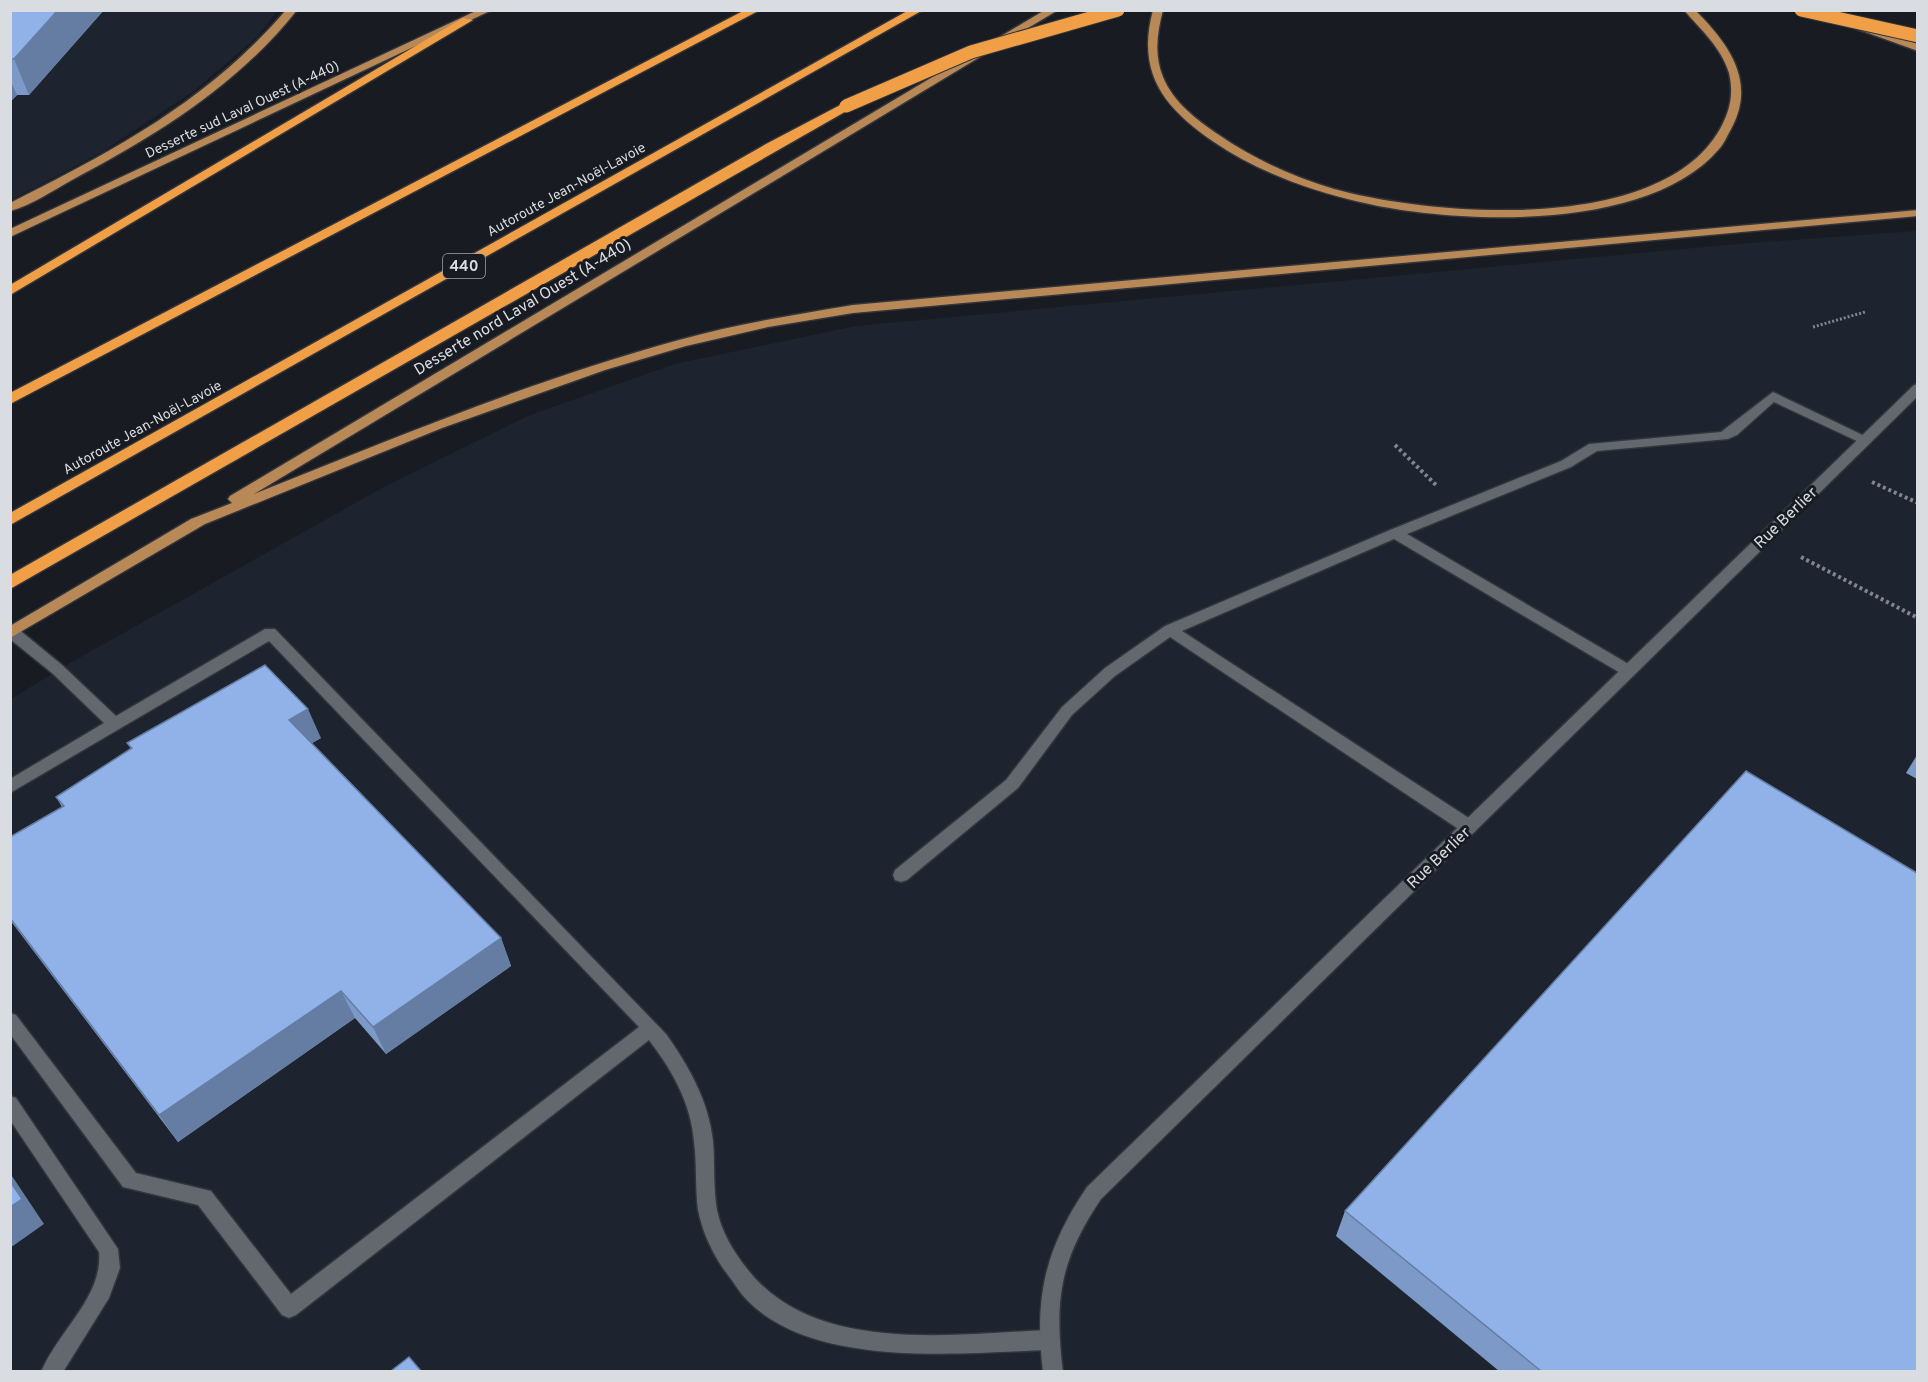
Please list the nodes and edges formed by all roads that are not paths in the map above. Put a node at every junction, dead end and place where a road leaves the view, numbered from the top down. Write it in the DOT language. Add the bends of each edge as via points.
graph roads {
  1 [pos="292,10"];
  2 [pos="487,10"];
  3 [pos="755,10"];
  4 [pos="918,10"];
  5 [pos="1053,10"];
  6 [pos="1118,10"];
  7 [pos="1158,10"];
  8 [pos="1689,10"];
  9 [pos="1801,10"];
  10 [pos="1815,10"];
  11 [pos="467,20"];
  12 [pos="1917,36"];
  13 [pos="1917,48"];
  14 [pos="10,208"];
  15 [pos="1917,213"];
  16 [pos="10,234"];
  17 [pos="10,291"];
  18 [pos="1917,388"];
  19 [pos="10,399"];
  20 [pos="1864,439"];
  21 [pos="10,520"];
  22 [pos="196,522"];
  23 [pos="1395,533"];
  24 [pos="10,583"];
  25 [pos="1170,630"];
  26 [pos="11,632"];
  27 [pos="1627,670"];
  28 [pos="115,724"];
  29 [pos="10,787"];
  30 [pos="1469,827"];
  31 [pos="901,875"];
  32 [pos="10,1020"];
  33 [pos="651,1028"];
  34 [pos="10,1104"];
  35 [pos="1048,1340"];
  36 [pos="51,1371"];
  37 [pos="1053,1371"];
  1 -- 14 [label="main road" via="251,56 188,106 108,156"];
  2 -- 11 [label="main road, Desserte sud Laval Ouest (A-440)"];
  3 -- 19 [label="highway"];
  4 -- 21 [label="highway, Autoroute Jean-Noël-Lavoie / 440"];
  5 -- 22 [label="main road, Desserte nord Laval Ouest (A-440)"];
  6 -- 24 [label="highway, bridge" via="971,52 846,106"];
  7 -- 8 [label="main road" via="1150,50 1159,82 1183,113 1225,146 1298,180 1342,193 1413,208 1489,214 1562,210 1628,197 1682,175 1719,143 1735,111 1738,84 1724,52"];
  9 -- 12 [label="highway, bridge"];
  10 -- 13 [label="main road"];
  11 -- 16 [label="main road, Desserte sud Laval Ouest (A-440)"];
  11 -- 17 [label="highway"];
  15 -- 22 [label="main road" via="797,316 682,342 578,374"];
  18 -- 20 [label="street, Rue Berlier"];
  20 -- 23 [label="street" via="1773,396 1723,436 1594,447 1566,464"];
  20 -- 27 [label="street, Rue Berlier"];
  22 -- 26 [label="main road, Desserte nord Laval Ouest (A-440)"];
  23 -- 25 [label="street"];
  23 -- 27 [label="street"];
  25 -- 30 [label="street"];
  25 -- 31 [label="street" via="1110,672 1067,711 1012,784"];
  26 -- 28 [label="street"];
  27 -- 30 [label="street, Rue Berlier"];
  28 -- 29 [label="street"];
  28 -- 33 [label="street" via="270,633"];
  30 -- 35 [label="street, Rue Berlier" via="1094,1193 1073,1221 1057,1258 1048,1297"];
  32 -- 33 [label="street" via="130,1181 204,1197 289,1308"];
  33 -- 35 [label="street" via="672,1055 691,1092 702,1129 708,1210 720,1246 735,1273 762,1303 794,1323 840,1337 892,1343"];
  34 -- 36 [label="street" via="108,1250 110,1268 102,1292"];
  35 -- 37 [label="street, Rue Berlier"];
}
